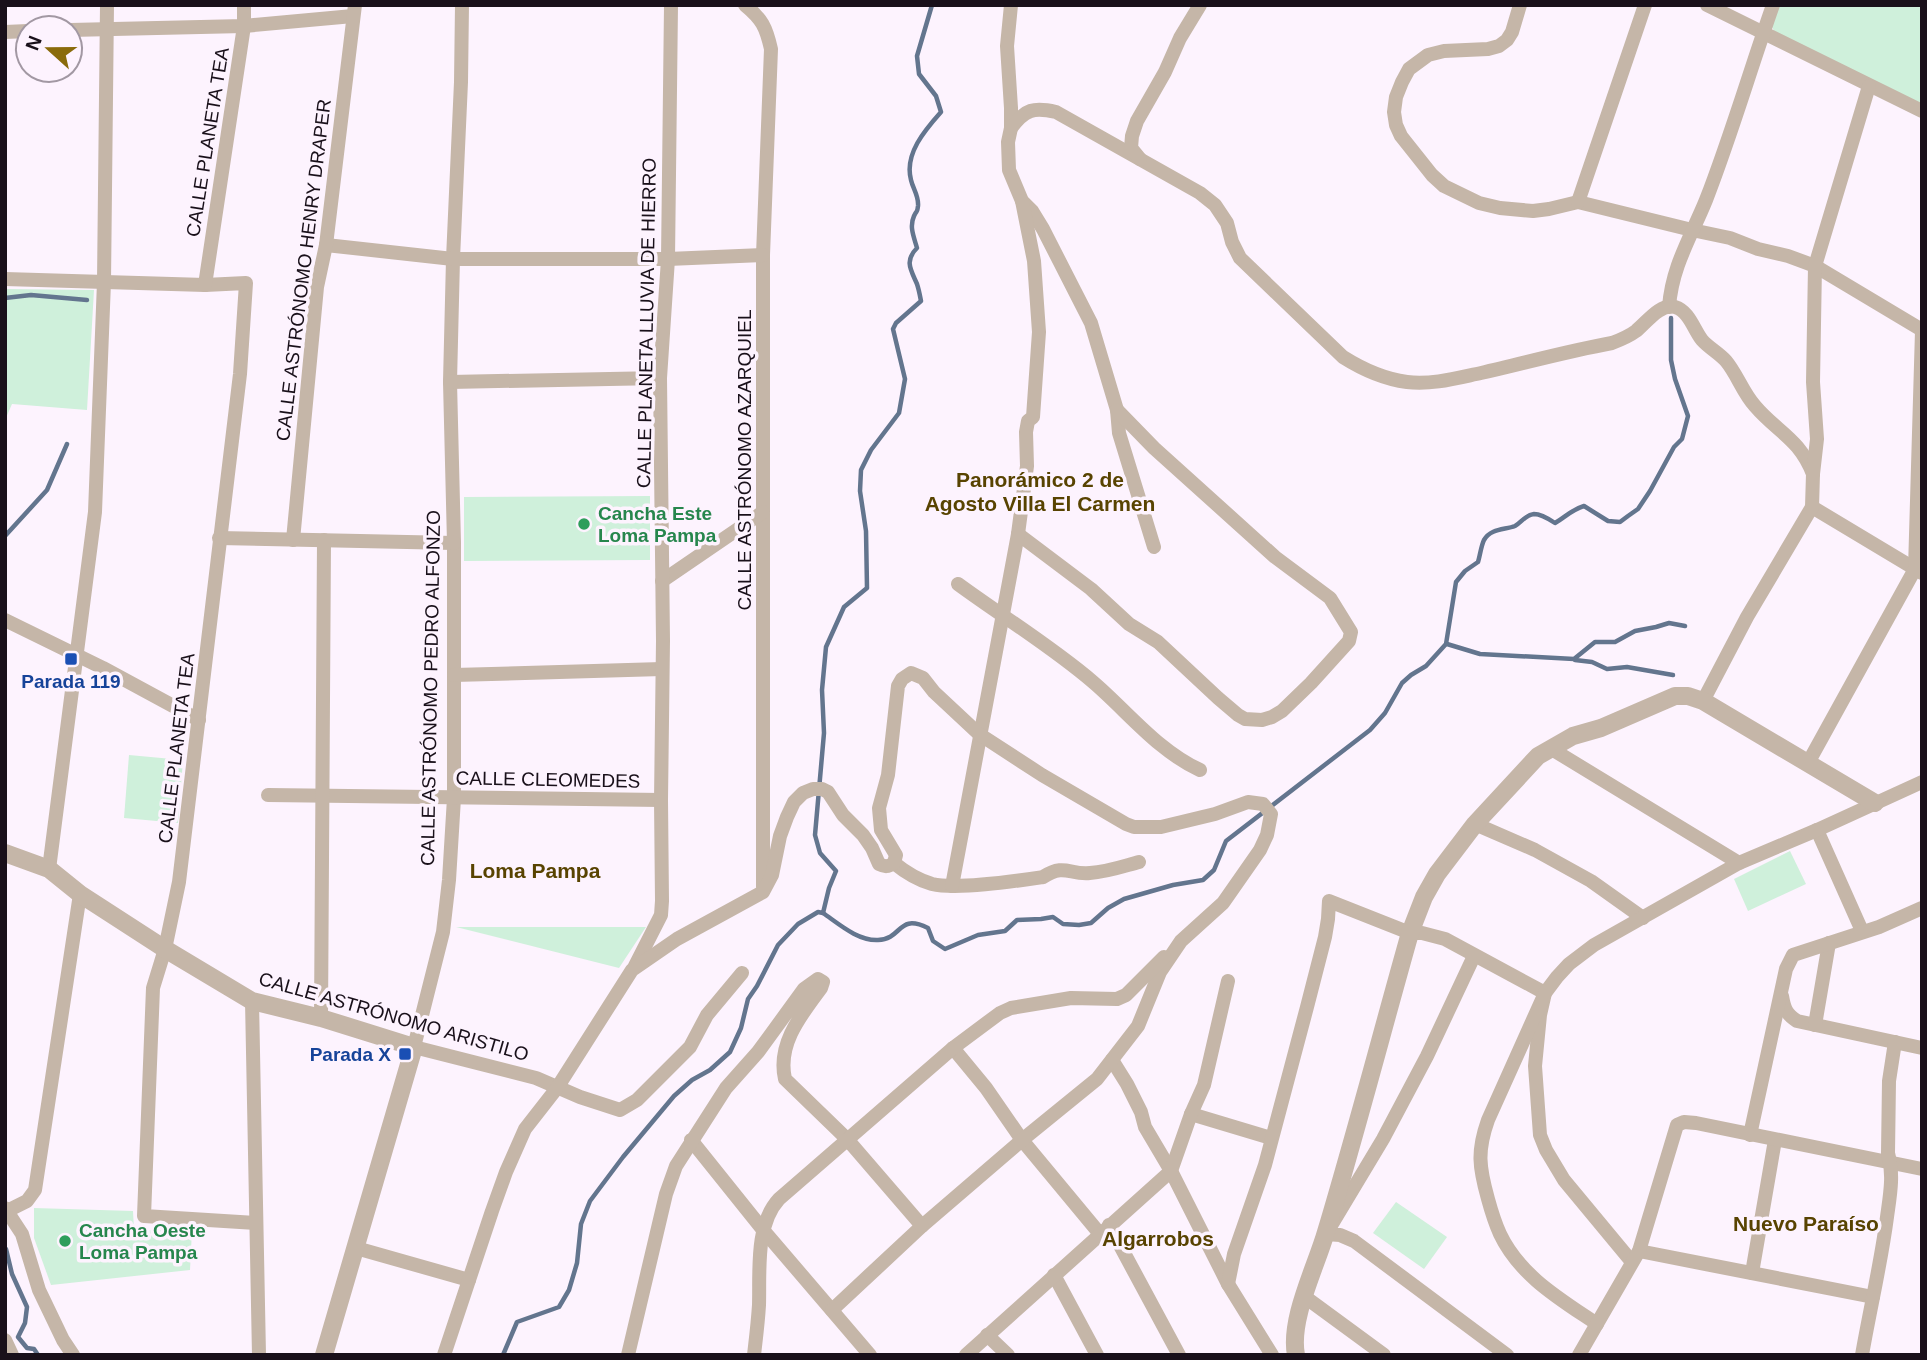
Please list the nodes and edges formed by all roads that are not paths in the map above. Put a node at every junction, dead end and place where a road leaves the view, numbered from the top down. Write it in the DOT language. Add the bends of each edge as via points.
graph roads {
  1 [pos="107,5"];
  2 [pos="244,5"];
  3 [pos="461,5"];
  4 [pos="671,5"];
  5 [pos="744,5"];
  6 [pos="1011,5"];
  7 [pos="1200,5"];
  8 [pos="1520,5"];
  9 [pos="1645,5"];
  10 [pos="1707,5"];
  11 [pos="1773,5"];
  12 [pos="354,11"];
  13 [pos="244,26"];
  14 [pos="107,29"];
  15 [pos="84,30"];
  16 [pos="1763,32"];
  17 [pos="1870,86"];
  18 [pos="1922,111"];
  19 [pos="1011,128"];
  20 [pos="1140,159"];
  21 [pos="1022,201"];
  22 [pos="1578,202"];
  23 [pos="1692,230"];
  24 [pos="326,245"];
  25 [pos="763,255"];
  26 [pos="453,259"];
  27 [pos="668,259"];
  28 [pos="1815,266"];
  29 [pos="5,279"];
  30 [pos="104,282"];
  31 [pos="205,285"];
  32 [pos="1669,307"];
  33 [pos="1922,330"];
  34 [pos="660,378"];
  35 [pos="450,382"];
  36 [pos="1117,410"];
  37 [pos="1813,474"];
  38 [pos="1812,507"];
  39 [pos="763,512"];
  40 [pos="1018,534"];
  41 [pos="219,538"];
  42 [pos="293,540"];
  43 [pos="324,540"];
  44 [pos="454,543"];
  45 [pos="1154,547"];
  46 [pos="1919,571"];
  47 [pos="662,581"];
  48 [pos="958,584"];
  49 [pos="1004,616"];
  50 [pos="6,622"];
  51 [pos="76,656"];
  52 [pos="662,669"];
  53 [pos="454,675"];
  54 [pos="1703,701"];
  55 [pos="199,720"];
  56 [pos="979,734"];
  57 [pos="1550,748"];
  58 [pos="1808,763"];
  59 [pos="1200,770"];
  60 [pos="1922,782"];
  61 [pos="268,796"];
  62 [pos="322,796"];
  63 [pos="454,798"];
  64 [pos="660,800"];
  65 [pos="1875,803"];
  66 [pos="1475,824"];
  67 [pos="1817,830"];
  68 [pos="5,853"];
  69 [pos="1139,862"];
  70 [pos="894,863"];
  71 [pos="1739,863"];
  72 [pos="49,869"];
  73 [pos="952,886"];
  74 [pos="763,892"];
  75 [pos="80,894"];
  76 [pos="1922,908"];
  77 [pos="1643,918"];
  78 [pos="1922,919"];
  79 [pos="1879,927"];
  80 [pos="1862,931"];
  81 [pos="1410,933"];
  82 [pos="1181,941"];
  83 [pos="1829,943"];
  84 [pos="165,949"];
  85 [pos="1474,956"];
  86 [pos="632,970"];
  87 [pos="742,973"];
  88 [pos="1228,981"];
  89 [pos="1545,993"];
  90 [pos="1781,995"];
  91 [pos="252,1001"];
  92 [pos="321,1018"];
  93 [pos="1815,1025"];
  94 [pos="1895,1042"];
  95 [pos="414,1047"];
  96 [pos="953,1048"];
  97 [pos="1922,1048"];
  98 [pos="1112,1060"];
  99 [pos="557,1088"];
  100 [pos="1191,1114"];
  101 [pos="1750,1135"];
  102 [pos="1271,1138"];
  103 [pos="847,1139"];
  104 [pos="691,1140"];
  105 [pos="1021,1140"];
  106 [pos="1775,1140"];
  107 [pos="1891,1163"];
  108 [pos="1922,1169"];
  109 [pos="1171,1171"];
  110 [pos="6,1210"];
  111 [pos="256,1223"];
  112 [pos="922,1226"];
  113 [pos="1104,1230"];
  114 [pos="764,1231"];
  115 [pos="1326,1234"];
  116 [pos="356,1248"];
  117 [pos="1636,1256"];
  118 [pos="786,1257"];
  119 [pos="759,1266"];
  120 [pos="1752,1273"];
  121 [pos="1054,1275"];
  122 [pos="469,1280"];
  123 [pos="1227,1284"];
  124 [pos="1305,1297"];
  125 [pos="1873,1297"];
  126 [pos="832,1310"];
  127 [pos="1597,1324"];
  128 [pos="988,1335"];
  129 [pos="5,1340"];
  130 [pos="12,1355"];
  131 [pos="73,1355"];
  132 [pos="259,1355"];
  133 [pos="324,1355"];
  134 [pos="444,1355"];
  135 [pos="628,1355"];
  136 [pos="754,1355"];
  137 [pos="870,1355"];
  138 [pos="966,1355"];
  139 [pos="1008,1355"];
  140 [pos="1097,1355"];
  141 [pos="1179,1355"];
  142 [pos="1272,1355"];
  143 [pos="1296,1355"];
  144 [pos="1384,1355"];
  145 [pos="1507,1355"];
  146 [pos="1580,1355"];
  147 [pos="1862,1355"];
  1 -- 14 [label="street"];
  2 -- 13 [label="street, CALLE PLANETA TEA"];
  3 -- 26 [label="street, CALLE ASTRÓNOMO PEDRO ALFONZO"];
  4 -- 27 [label="street, CALLE PLANETA LLUVIA DE HIERRO"];
  5 -- 25 [label="street, CALLE ASTRÓNOMO AZARQUIEL" via="766,29 771,49"];
  6 -- 19 [label="street" via="1007,46"];
  7 -- 20 [label="street" via="1135,128 1131,148"];
  8 -- 22 [label="street" via="1512,32 1499,46 1444,51 1417,61 1396,97 1396,125 1432,175 1479,203 1533,211"];
  9 -- 22 [label="street"];
  10 -- 16 [label="street"];
  11 -- 16 [label="street"];
  12 -- 13 [label="street"];
  12 -- 24 [label="street, CALLE ASTRÓNOMO HENRY DRAPER"];
  13 -- 14 [label="street"];
  13 -- 31 [label="street, CALLE PLANETA TEA"];
  14 -- 15 [label="street"];
  14 -- 30 [label="street"];
  16 -- 17 [label="street"];
  16 -- 23 [label="street"];
  17 -- 18 [label="street"];
  17 -- 28 [label="street"];
  19 -- 20 [label="street" via="1029,111 1056,112"];
  19 -- 21 [label="street" via="1007,158"];
  20 -- 32 [label="street" via="1215,205 1240,258 1343,357 1390,379 1428,383 1612,343"];
  21 -- 36 [label="street" via="1044,229 1083,304"];
  21 -- 40 [label="street" via="1034,261 1039,332"];
  22 -- 23 [label="street"];
  23 -- 28 [label="street"];
  23 -- 32 [label="street" via="1676,268"];
  24 -- 26 [label="street"];
  24 -- 42 [label="street, CALLE ASTRÓNOMO HENRY DRAPER" via="317,287"];
  25 -- 27 [label="street"];
  25 -- 39 [label="street, CALLE ASTRÓNOMO AZARQUIEL"];
  26 -- 27 [label="street"];
  26 -- 35 [label="street, CALLE ASTRÓNOMO PEDRO ALFONZO"];
  27 -- 34 [label="street, CALLE PLANETA LLUVIA DE HIERRO"];
  28 -- 33 [label="street"];
  28 -- 37 [label="street" via="1817,439"];
  29 -- 30 [label="street"];
  30 -- 31 [label="street"];
  30 -- 51 [label="street" via="94,512"];
  31 -- 41 [label="street, CALLE PLANETA TEA" via="246,283 240,374"];
  32 -- 37 [label="street" via="1682,310 1702,340 1727,362 1755,407 1800,449"];
  33 -- 46 [label="street"];
  34 -- 35 [label="street"];
  34 -- 47 [label="street, CALLE PLANETA LLUVIA DE HIERRO"];
  35 -- 44 [label="street, CALLE ASTRÓNOMO PEDRO ALFONZO"];
  36 -- 40 [label="street" via="1154,449 1275,556 1330,598 1351,632 1349,641 1282,711 1262,720 1245,719 1158,642"];
  36 -- 45 [label="street" via="1119,433"];
  37 -- 38 [label="street"];
  38 -- 46 [label="street"];
  38 -- 54 [label="street"];
  39 -- 47 [label="street"];
  39 -- 74 [label="street, CALLE ASTRÓNOMO AZARQUIEL"];
  40 -- 49 [label="street"];
  41 -- 42 [label="street"];
  41 -- 55 [label="street, CALLE PLANETA TEA"];
  42 -- 43 [label="street"];
  43 -- 44 [label="street"];
  43 -- 62 [label="street"];
  44 -- 53 [label="street, CALLE ASTRÓNOMO PEDRO ALFONZO"];
  46 -- 58 [label="street"];
  47 -- 52 [label="street, CALLE PLANETA LLUVIA DE HIERRO"];
  48 -- 49 [label="street"];
  49 -- 56 [label="street"];
  49 -- 59 [label="street" via="1093,681 1183,762"];
  50 -- 51 [label="street"];
  51 -- 55 [label="street"];
  51 -- 72 [label="street"];
  52 -- 53 [label="street"];
  52 -- 64 [label="street, CALLE PLANETA LLUVIA DE HIERRO"];
  53 -- 63 [label="street, CALLE ASTRÓNOMO PEDRO ALFONZO"];
  54 -- 57 [label="street" via="1675,696"];
  54 -- 58 [label="street"];
  55 -- 84 [label="street, CALLE PLANETA TEA" via="179,882"];
  56 -- 70 [label="street" via="923,678 911,673 902,679 879,808 881,830 896,855"];
  56 -- 73 [label="street"];
  56 -- 82 [label="street" via="1134,827 1195,820 1248,802 1268,808 1271,822 1260,850 1223,903"];
  57 -- 66 [label="street" via="1538,755"];
  57 -- 71 [label="street"];
  58 -- 65 [label="street"];
  60 -- 65 [label="street"];
  61 -- 62 [label="street, CALLE CLEOMEDES"];
  62 -- 63 [label="street, CALLE CLEOMEDES"];
  62 -- 92 [label="street"];
  63 -- 64 [label="street, CALLE CLEOMEDES"];
  63 -- 95 [label="street, CALLE ASTRÓNOMO PEDRO ALFONZO" via="443,932"];
  64 -- 86 [label="street, CALLE PLANETA LLUVIA DE HIERRO" via="661,915"];
  65 -- 67 [label="street"];
  66 -- 77 [label="street" via="1591,881"];
  66 -- 81 [label="street" via="1437,874"];
  67 -- 71 [label="street"];
  67 -- 80 [label="street"];
  68 -- 72 [label="street, CALLE ASTRÓNOMO ARISTILO"];
  69 -- 73 [label="street" via="1090,873 1062,869 1043,877"];
  70 -- 73 [label="street" via="915,877"];
  70 -- 74 [label="street" via="879,864 863,835 828,792 813,789 794,802"];
  71 -- 77 [label="street"];
  72 -- 75 [label="street, CALLE ASTRÓNOMO ARISTILO"];
  74 -- 86 [label="street" via="677,939"];
  75 -- 84 [label="street, CALLE ASTRÓNOMO ARISTILO"];
  75 -- 110 [label="street" via="35,1190 27,1201"];
  76 -- 79 [label="street"];
  77 -- 89 [label="street" via="1569,964"];
  78 -- 79 [label="street"];
  79 -- 80 [label="street"];
  80 -- 83 [label="street"];
  81 -- 85 [label="street" via="1445,939"];
  81 -- 102 [label="street" via="1329,901 1325,937"];
  81 -- 115 [label="street"];
  82 -- 96 [label="street" via="1118,999 1072,998 1011,1008"];
  82 -- 98 [label="street" via="1160,972 1138,1026"];
  83 -- 90 [label="street" via="1793,955"];
  83 -- 93 [label="street"];
  84 -- 91 [label="street, CALLE ASTRÓNOMO ARISTILO"];
  84 -- 111 [label="street, CALLE PLANETA TEA" via="153,988 144,1216"];
  85 -- 89 [label="street"];
  85 -- 115 [label="street" via="1383,1139"];
  86 -- 99 [label="street, CALLE PLANETA LLUVIA DE HIERRO"];
  87 -- 99 [label="street, CALLE ASTRÓNOMO ARISTILO" via="707,1015 690,1047 637,1100 620,1110"];
  88 -- 100 [label="street" via="1204,1085"];
  89 -- 117 [label="street" via="1535,1066 1546,1150 1564,1180"];
  89 -- 127 [label="street" via="1488,1120 1479,1151 1481,1169 1492,1213 1510,1251 1543,1287"];
  90 -- 93 [label="street" via="1790,1017"];
  90 -- 101 [label="street"];
  91 -- 92 [label="street, CALLE ASTRÓNOMO ARISTILO"];
  91 -- 111 [label="street"];
  92 -- 95 [label="street, CALLE ASTRÓNOMO ARISTILO"];
  93 -- 94 [label="street"];
  94 -- 97 [label="street"];
  94 -- 107 [label="street" via="1889,1081"];
  95 -- 99 [label="street, CALLE ASTRÓNOMO ARISTILO" via="536,1078"];
  95 -- 116 [label="street, CALLE ASTRÓNOMO PEDRO ALFONZO"];
  96 -- 103 [label="street"];
  96 -- 105 [label="street"];
  98 -- 105 [label="street" via="1097,1079"];
  98 -- 109 [label="street"];
  99 -- 122 [label="street, CALLE PLANETA LLUVIA DE HIERRO" via="525,1129"];
  100 -- 102 [label="street"];
  100 -- 109 [label="street"];
  101 -- 106 [label="street"];
  101 -- 117 [label="street" via="1684,1122 1677,1125"];
  102 -- 123 [label="street"];
  103 -- 104 [label="street" via="794,1091 782,1066 795,1025 821,988 823,982 818,979 804,989 726,1087"];
  103 -- 112 [label="street"];
  103 -- 114 [label="street" via="771,1207"];
  104 -- 114 [label="street"];
  104 -- 135 [label="street" via="666,1195"];
  105 -- 112 [label="street"];
  105 -- 113 [label="street"];
  106 -- 107 [label="street"];
  106 -- 120 [label="street"];
  107 -- 108 [label="street"];
  107 -- 125 [label="street"];
  109 -- 113 [label="street"];
  109 -- 123 [label="street"];
  110 -- 131 [label="street" via="22,1234 39,1290"];
  111 -- 132 [label="street"];
  112 -- 126 [label="street"];
  113 -- 121 [label="street"];
  113 -- 141 [label="street"];
  114 -- 118 [label="street"];
  114 -- 119 [label="street"];
  115 -- 124 [label="street"];
  115 -- 145 [label="street" via="1354,1241"];
  116 -- 122 [label="street"];
  116 -- 133 [label="street, CALLE ASTRÓNOMO PEDRO ALFONZO"];
  117 -- 120 [label="street"];
  117 -- 127 [label="street"];
  118 -- 119 [label="street" via="770,1252"];
  118 -- 126 [label="street"];
  119 -- 136 [label="street"];
  120 -- 125 [label="street"];
  121 -- 128 [label="street"];
  121 -- 140 [label="street"];
  122 -- 134 [label="street, CALLE PLANETA LLUVIA DE HIERRO"];
  123 -- 142 [label="street"];
  124 -- 143 [label="street" via="1294,1334"];
  124 -- 144 [label="street"];
  125 -- 147 [label="street"];
  126 -- 137 [label="street"];
  127 -- 146 [label="street"];
  128 -- 138 [label="street"];
  128 -- 139 [label="street"];
  129 -- 130 [label="street"];
}
